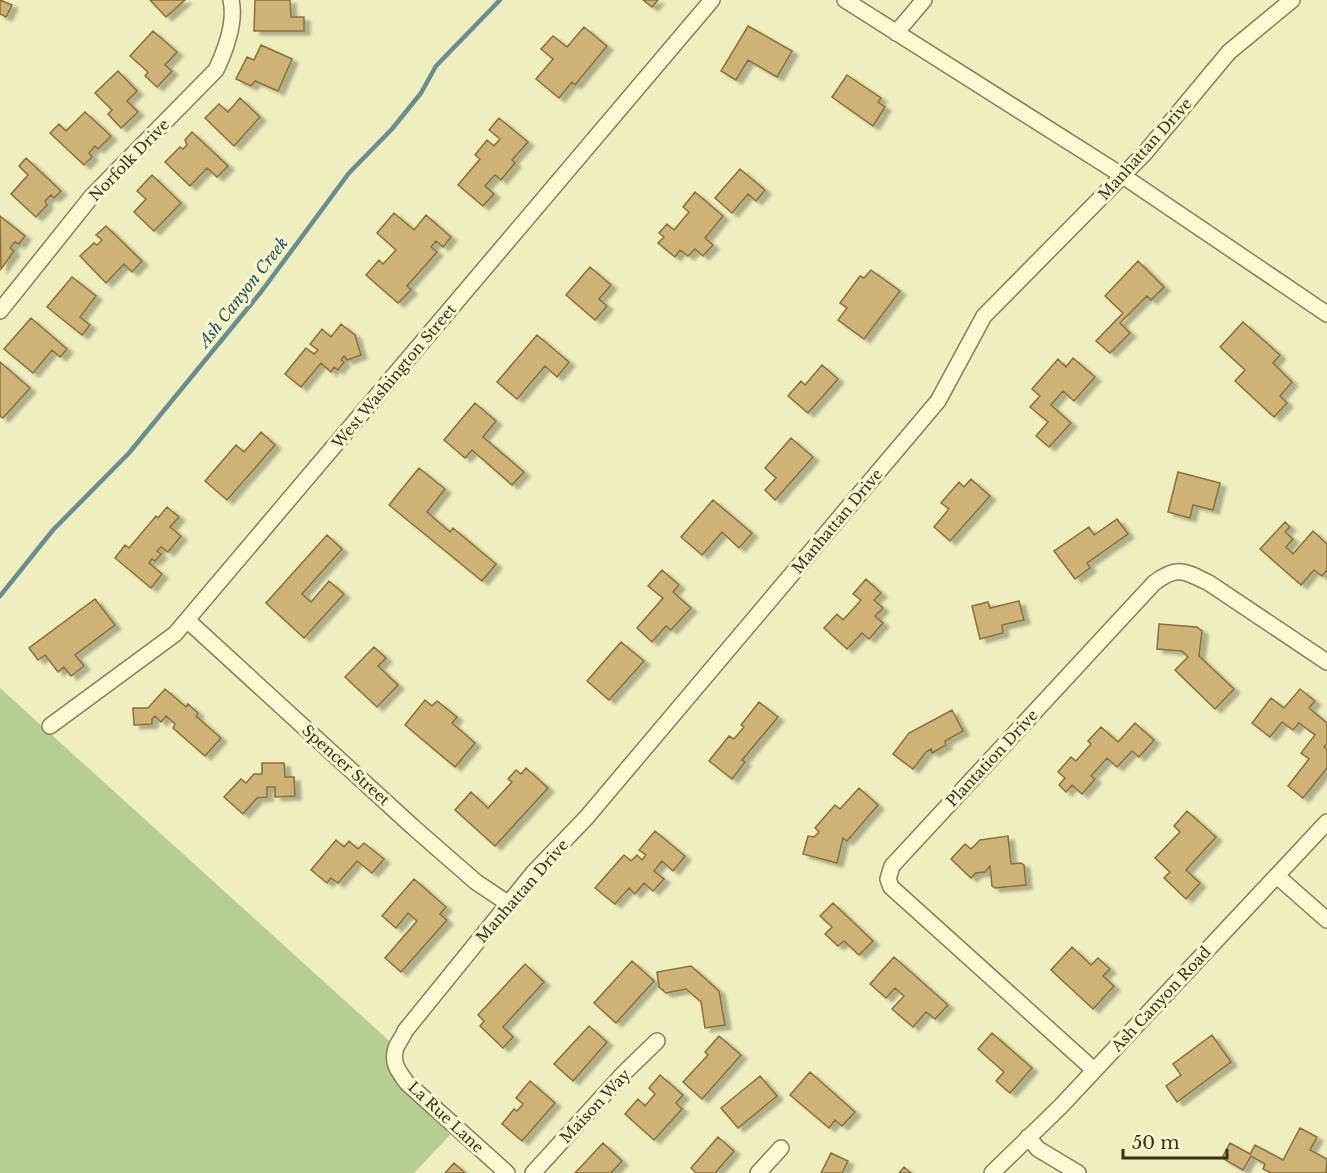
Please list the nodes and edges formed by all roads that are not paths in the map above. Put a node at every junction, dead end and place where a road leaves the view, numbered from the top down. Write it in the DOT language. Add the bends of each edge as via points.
graph roads {
  1 [pos="231,0"];
  2 [pos="712,0"];
  3 [pos="845,0"];
  4 [pos="924,0"];
  5 [pos="1292,0"];
  6 [pos="896,33"];
  7 [pos="1123,176"];
  8 [pos="0,311"];
  9 [pos="1327,314"];
  10 [pos="188,620"];
  11 [pos="1327,662"];
  12 [pos="50,726"];
  13 [pos="1327,822"];
  14 [pos="1277,876"];
  15 [pos="509,904"];
  16 [pos="1327,920"];
  17 [pos="657,1041"];
  18 [pos="394,1056"];
  19 [pos="1094,1070"];
  20 [pos="1028,1137"];
  21 [pos="781,1148"];
  22 [pos="507,1173"];
  23 [pos="533,1173"];
  24 [pos="758,1173"];
  25 [pos="992,1173"];
  26 [pos="1078,1173"];
  1 -- 8 [label="street, Norfolk Drive" via="230,26 216,70 92,196"];
  2 -- 10 [label="street, West Washington Street"];
  3 -- 6 [label="street"];
  4 -- 6 [label="street"];
  5 -- 7 [label="street, Manhattan Drive" via="1229,52"];
  6 -- 7 [label="street"];
  7 -- 9 [label="street"];
  7 -- 15 [label="street, Manhattan Drive" via="984,316 938,401"];
  10 -- 12 [label="street, West Washington Street" via="175,634"];
  10 -- 15 [label="street, Spencer Street" via="476,882"];
  11 -- 19 [label="street, Plantation Drive" via="1209,583 1189,573 1168,572 892,866 888,879 891,886"];
  13 -- 14 [label="street, Ash Canyon Road"];
  14 -- 16 [label="street"];
  14 -- 19 [label="street, Ash Canyon Road"];
  15 -- 18 [label="street, Manhattan Drive" via="405,1031"];
  17 -- 23 [label="street, Maison Way"];
  18 -- 22 [label="street, La Rue Lane" via="396,1068 408,1083"];
  19 -- 20 [label="street, Ash Canyon Road"];
  20 -- 25 [label="street, Ash Canyon Road"];
  20 -- 26 [label="street" via="1038,1149"];
  21 -- 24 [label="street"];
}
